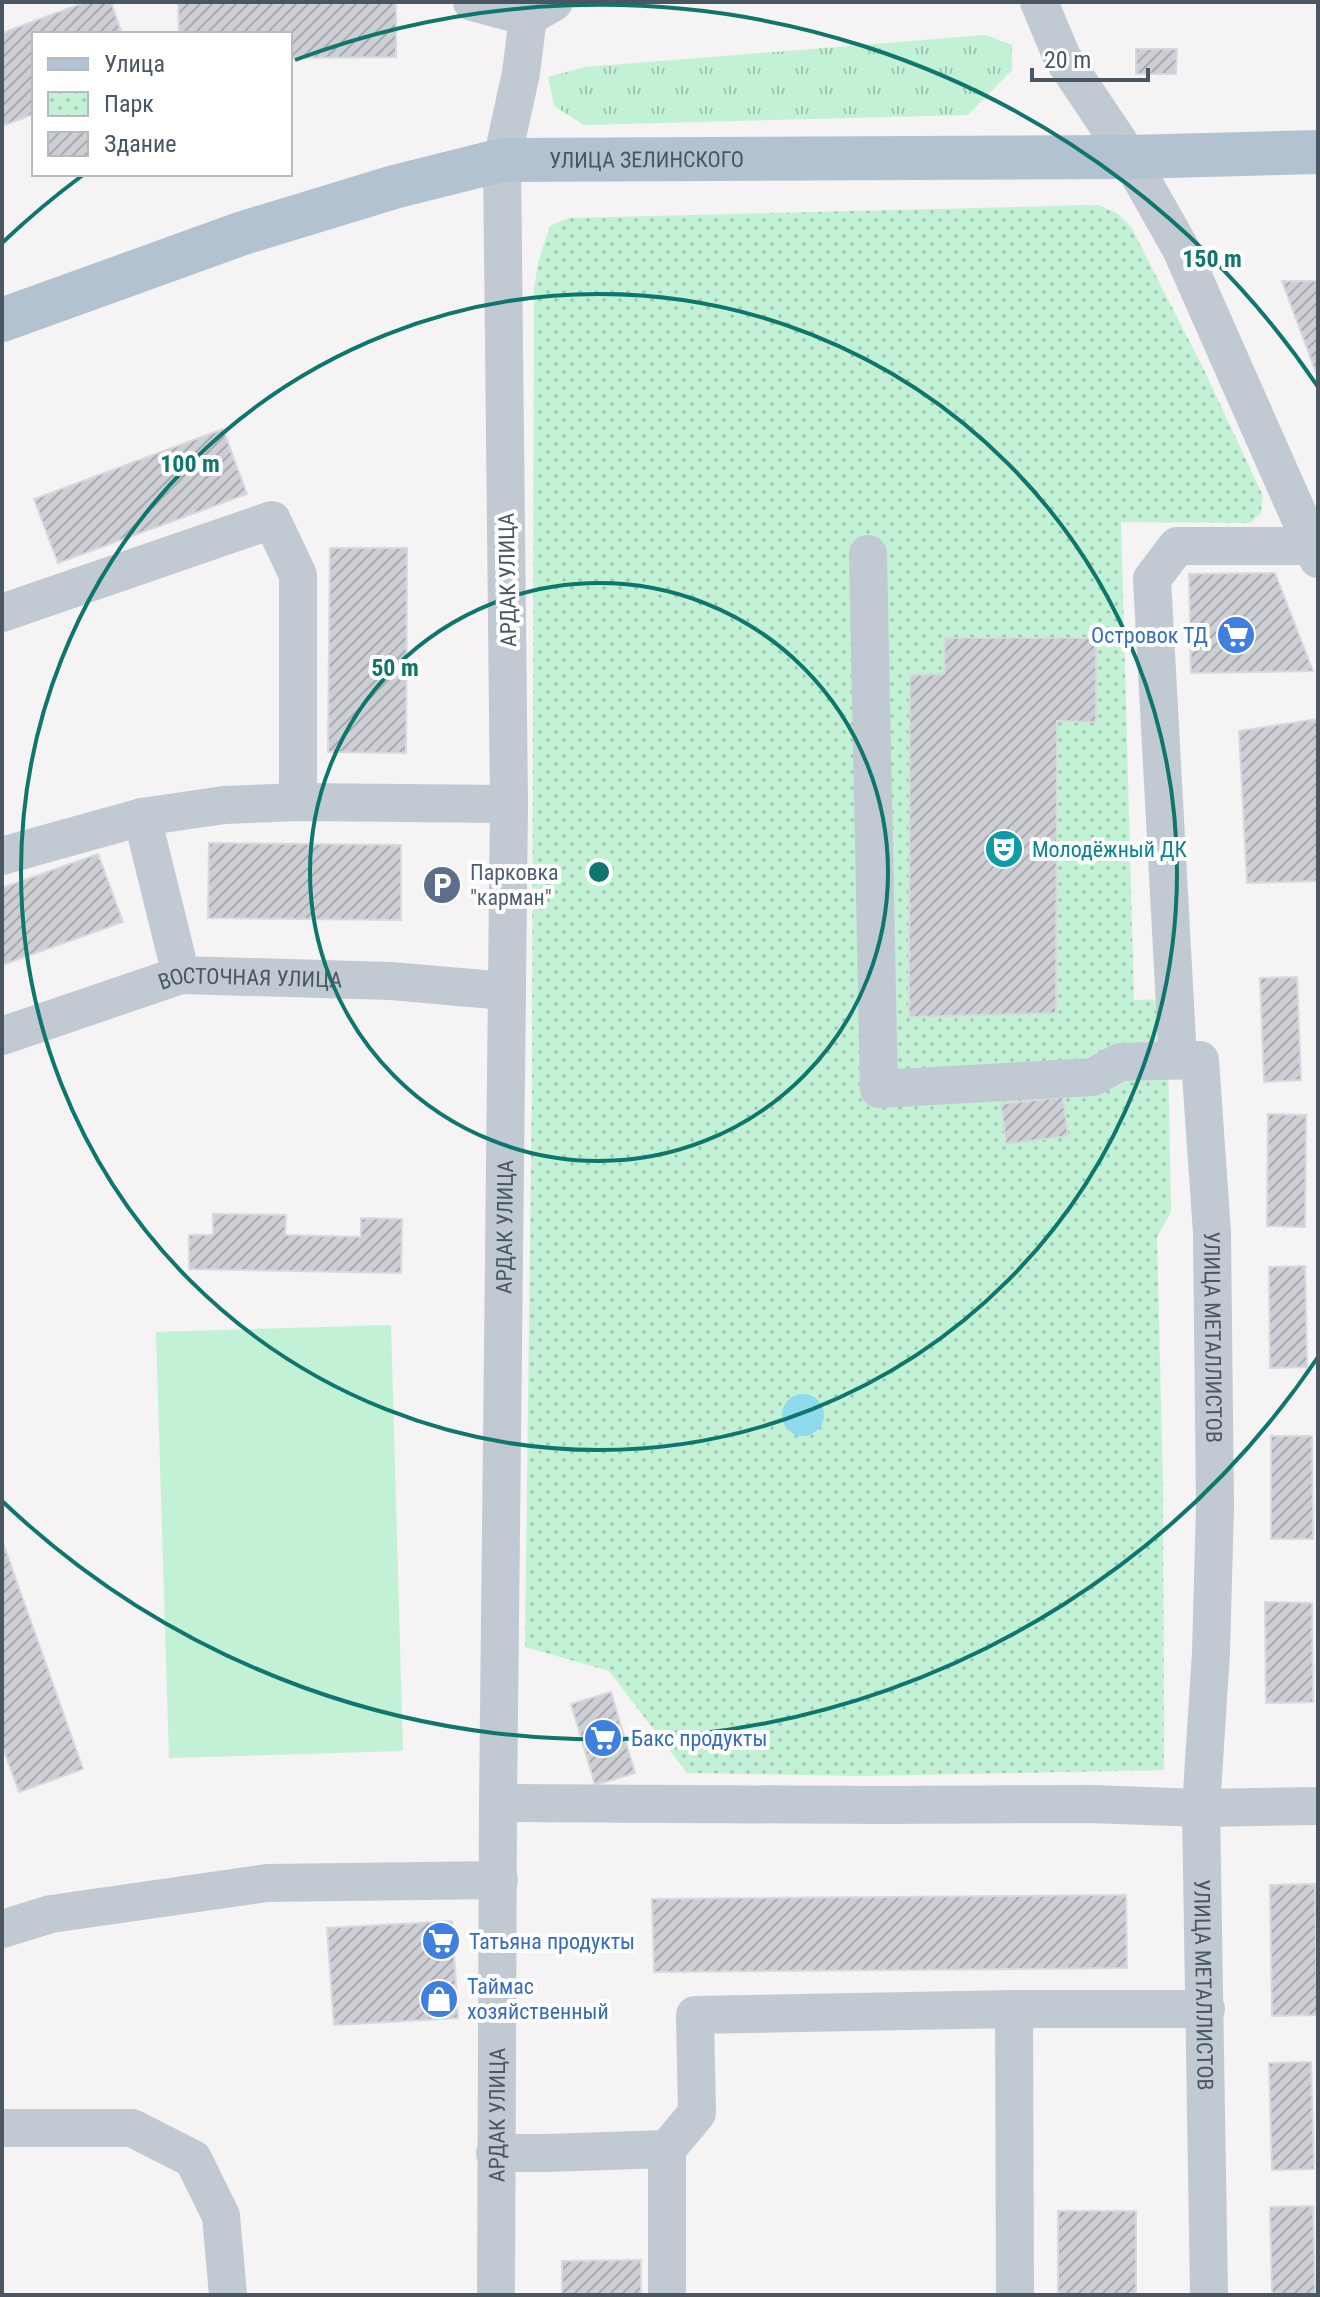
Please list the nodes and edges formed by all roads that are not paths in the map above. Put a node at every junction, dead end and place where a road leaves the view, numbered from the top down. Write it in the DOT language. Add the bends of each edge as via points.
graph roads {
  1 [pos="472,2"];
  2 [pos="1039,2"];
  3 [pos="541,10"];
  4 [pos="1318,152"];
  5 [pos="1129,157"];
  6 [pos="502,160"];
  7 [pos="2,320"];
  8 [pos="1315,552"];
  9 [pos="868,554"];
  10 [pos="2,613"];
  11 [pos="298,802"];
  12 [pos="509,804"];
  13 [pos="142,817"];
  14 [pos="2,856"];
  15 [pos="181,975"];
  16 [pos="505,991"];
  17 [pos="2,1036"];
  18 [pos="1178,1060"];
  19 [pos="498,1803"];
  20 [pos="1318,1806"];
  21 [pos="1201,1808"];
  22 [pos="499,1880"];
  23 [pos="2,1929"];
  24 [pos="1014,2009"];
  25 [pos="1206,2009"];
  26 [pos="2,2128"];
  27 [pos="667,2149"];
  28 [pos="495,2153"];
  29 [pos="228,2295"];
  30 [pos="496,2295"];
  31 [pos="667,2295"];
  32 [pos="1015,2295"];
  33 [pos="1209,2295"];
  1 -- 3 [label="street"];
  2 -- 5 [label="street" via="1062,57"];
  3 -- 6 [label="street, АРДАК УЛИЦА"];
  4 -- 5 [label="main road, УЛИЦА ЗЕЛИНСКОГО"];
  5 -- 6 [label="main road, УЛИЦА ЗЕЛИНСКОГО"];
  5 -- 8 [label="street" via="1181,249"];
  6 -- 7 [label="main road, УЛИЦА ЗЕЛИНСКОГО" via="258,229"];
  6 -- 12 [label="street, АРДАК УЛИЦА"];
  8 -- 18 [label="street" via="1177,546 1152,579"];
  9 -- 18 [label="street" via="879,1089 1093,1077 1120,1062"];
  10 -- 11 [label="street" via="272,520 298,575"];
  11 -- 12 [label="street"];
  11 -- 13 [label="street" via="224,805"];
  12 -- 16 [label="street, АРДАК УЛИЦА"];
  13 -- 14 [label="street"];
  13 -- 15 [label="street"];
  15 -- 16 [label="street, ВОСТОЧНАЯ УЛИЦА" via="391,981"];
  15 -- 17 [label="street, ВОСТОЧНАЯ УЛИЦА"];
  16 -- 19 [label="street, АРДАК УЛИЦА"];
  18 -- 21 [label="street, УЛИЦА МЕТАЛЛИСТОВ" via="1200,1060 1212,1233 1215,1506"];
  19 -- 21 [label="street"];
  19 -- 22 [label="street, АРДАК УЛИЦА"];
  20 -- 21 [label="street"];
  21 -- 25 [label="street, УЛИЦА МЕТАЛЛИСТОВ"];
  22 -- 23 [label="street" via="267,1883 51,1914"];
  22 -- 28 [label="street, АРДАК УЛИЦА"];
  24 -- 25 [label="street"];
  24 -- 27 [label="street" via="695,2015 697,2113"];
  24 -- 32 [label="street"];
  25 -- 33 [label="street, УЛИЦА МЕТАЛЛИСТОВ"];
  26 -- 29 [label="street" via="132,2128 193,2159 221,2216"];
  27 -- 28 [label="street"];
  27 -- 31 [label="street"];
  28 -- 30 [label="street, АРДАК УЛИЦА"];
}
